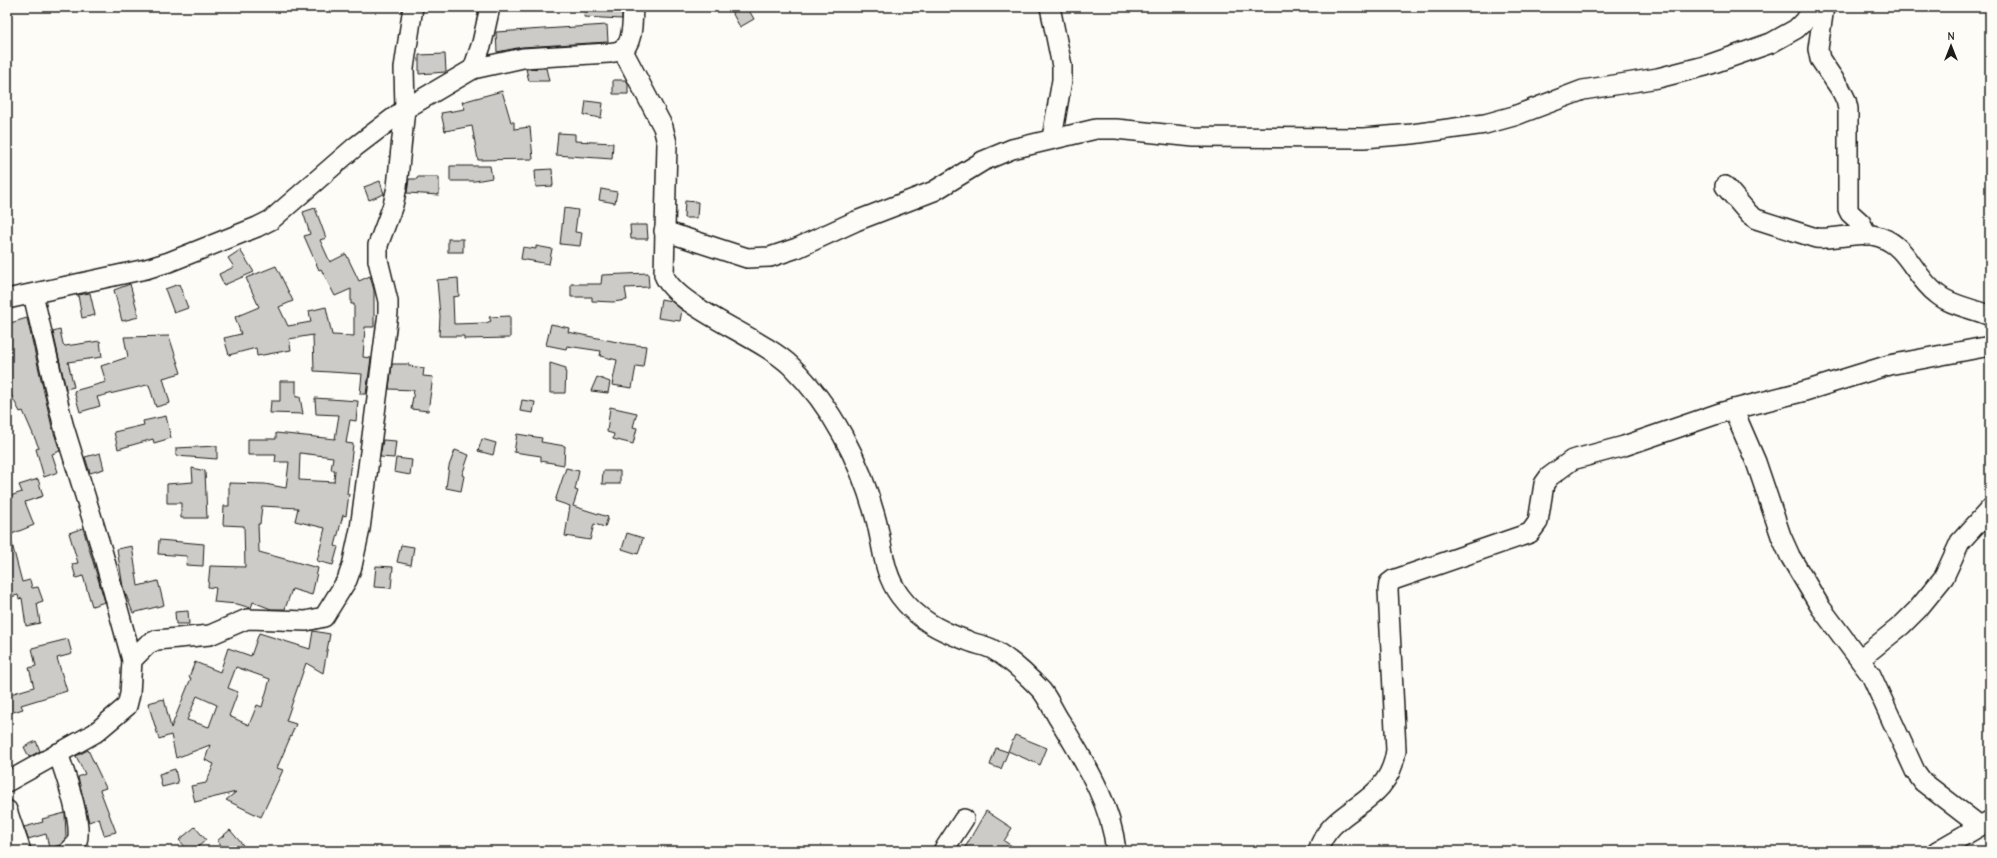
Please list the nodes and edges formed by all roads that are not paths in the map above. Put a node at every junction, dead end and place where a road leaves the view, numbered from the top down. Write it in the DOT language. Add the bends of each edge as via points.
graph roads {
  1 [pos="413,7"];
  2 [pos="490,7"];
  3 [pos="633,7"];
  4 [pos="1050,7"];
  5 [pos="1818,7"];
  6 [pos="1824,7"];
  7 [pos="622,49"];
  8 [pos="473,69"];
  9 [pos="405,109"];
  10 [pos="1052,138"];
  11 [pos="1725,186"];
  12 [pos="664,231"];
  13 [pos="1867,235"];
  14 [pos="33,294"];
  15 [pos="7,299"];
  16 [pos="1990,316"];
  17 [pos="1990,346"];
  18 [pos="1733,409"];
  19 [pos="1990,509"];
  20 [pos="1860,659"];
  21 [pos="132,660"];
  22 [pos="58,753"];
  23 [pos="7,782"];
  24 [pos="8,817"];
  25 [pos="964,819"];
  26 [pos="1985,823"];
  27 [pos="21,851"];
  28 [pos="69,851"];
  29 [pos="943,851"];
  30 [pos="1116,851"];
  31 [pos="1318,851"];
  32 [pos="1937,851"];
  1 -- 9 [label="street" via="404,68"];
  2 -- 8 [label="street"];
  3 -- 7 [label="street" via="628,44"];
  4 -- 10 [label="street" via="1062,66"];
  5 -- 10 [label="street" via="1796,29 1771,43 1705,66 1658,78 1583,90 1485,124 1364,138 1194,137 1096,129"];
  6 -- 13 [label="street" via="1818,49 1820,59 1841,90 1848,110 1848,209 1861,223"];
  7 -- 8 [label="street" via="609,53 524,58"];
  7 -- 12 [label="street" via="663,127 667,143"];
  8 -- 9 [label="street"];
  9 -- 14 [label="street" via="355,147 272,220 258,227 146,269"];
  9 -- 21 [label="street" via="397,187 378,245 378,260 388,301 388,313 360,529 347,580 324,617 306,621 247,619 210,635 156,640 148,644"];
  10 -- 12 [label="street" via="1012,149 983,162 934,191 770,257 746,258"];
  11 -- 13 [label="street" via="1756,219 1816,238"];
  12 -- 30 [label="street" via="664,275 670,287 713,316 767,347 790,365 820,397 864,477 889,576 898,594 910,609 924,621 944,631 991,649 1006,659 1043,693 1101,795 1110,817"];
  13 -- 16 [label="street" via="1879,236 1900,248 1926,285 1938,296"];
  14 -- 15 [label="street"];
  14 -- 21 [label="street" via="63,424"];
  17 -- 18 [label="street" via="1901,362 1805,391"];
  18 -- 20 [label="street" via="1756,462 1790,556 1821,608"];
  18 -- 31 [label="street" via="1624,446 1572,460 1549,477 1544,484 1538,522 1530,533 1389,583 1395,761 1377,793 1336,823 1326,834"];
  19 -- 20 [label="street" via="1960,542 1944,577 1918,609"];
  20 -- 26 [label="street" via="1876,685 1915,771 1923,782"];
  21 -- 22 [label="street" via="127,706 95,733"];
  22 -- 23 [label="street"];
  22 -- 28 [label="street" via="73,801 78,832 77,843"];
  24 -- 27 [label="street"];
  25 -- 29 [label="street"];
  26 -- 32 [label="street"];
}
